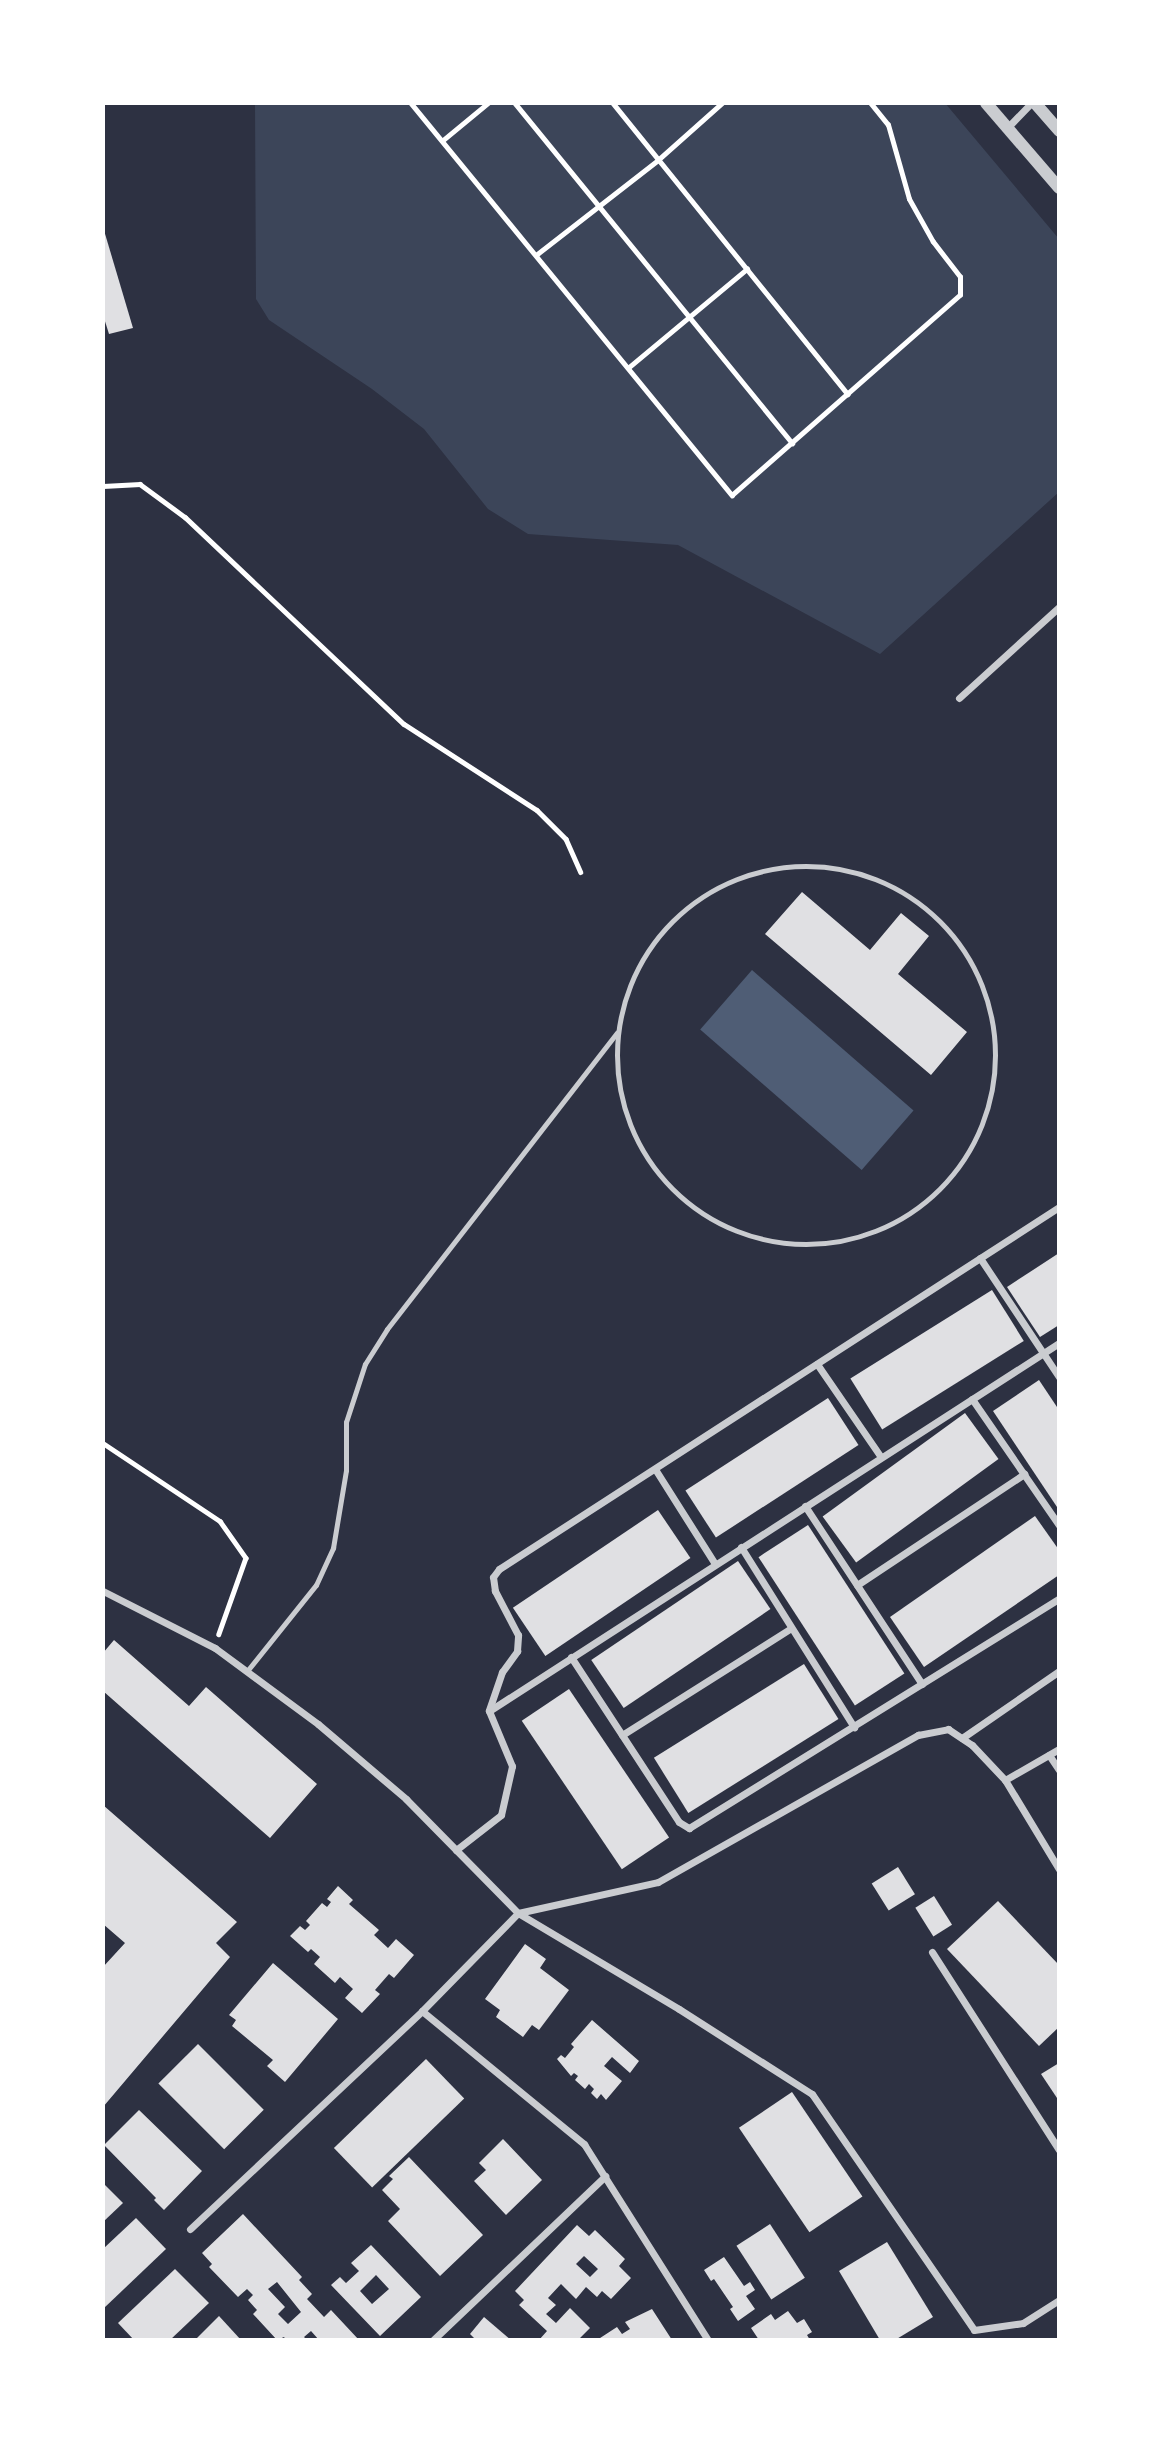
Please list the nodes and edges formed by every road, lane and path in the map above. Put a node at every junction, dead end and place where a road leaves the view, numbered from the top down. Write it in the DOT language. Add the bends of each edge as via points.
graph roads {
  1 [pos="411,103"];
  2 [pos="488,103"];
  3 [pos="515,103"];
  4 [pos="613,103"];
  5 [pos="722,103"];
  6 [pos="870,103"];
  7 [pos="986,103"];
  8 [pos="1033,103"];
  9 [pos="1007,128"];
  10 [pos="1059,131"];
  11 [pos="442,141"];
  12 [pos="658,160"];
  13 [pos="1059,188"];
  14 [pos="597,207"];
  15 [pos="536,255"];
  16 [pos="747,269"];
  17 [pos="691,317"];
  18 [pos="628,368"];
  19 [pos="848,394"];
  20 [pos="792,443"];
  21 [pos="103,486"];
  22 [pos="1059,607"];
  23 [pos="959,698"];
  24 [pos="581,872"];
  25 [pos="617,1033"];
  26 [pos="1059,1207"];
  27 [pos="980,1258"];
  28 [pos="1059,1343"];
  29 [pos="1043,1353"];
  30 [pos="817,1363"];
  31 [pos="1059,1377"];
  32 [pos="972,1399"];
  33 [pos="103,1443"];
  34 [pos="881,1457"];
  35 [pos="655,1469"];
  36 [pos="1024,1474"];
  37 [pos="806,1506"];
  38 [pos="1059,1525"];
  39 [pos="741,1547"];
  40 [pos="715,1564"];
  41 [pos="857,1585"];
  42 [pos="103,1591"];
  43 [pos="1059,1600"];
  44 [pos="791,1628"];
  45 [pos="215,1648"];
  46 [pos="571,1657"];
  47 [pos="247,1671"];
  48 [pos="1059,1671"];
  49 [pos="922,1684"];
  50 [pos="489,1711"];
  51 [pos="854,1727"];
  52 [pos="622,1735"];
  53 [pos="962,1738"];
  54 [pos="1059,1749"];
  55 [pos="1049,1755"];
  56 [pos="1059,1770"];
  57 [pos="1005,1780"];
  58 [pos="456,1850"];
  59 [pos="1059,1869"];
  60 [pos="518,1913"];
  61 [pos="932,1952"];
  62 [pos="422,2011"];
  63 [pos="1059,2150"];
  64 [pos="605,2176"];
  65 [pos="190,2229"];
  66 [pos="1059,2300"];
  67 [pos="433,2340"];
  68 [pos="708,2340"];
  1 -- 11 [label="path"];
  2 -- 11 [label="path"];
  3 -- 14 [label="path"];
  4 -- 12 [label="path"];
  5 -- 12 [label="path"];
  6 -- 19 [label="path" via="888,125 909,199 960,277 960,295"];
  7 -- 9 [label="street"];
  8 -- 9 [label="street"];
  8 -- 10 [label="street"];
  9 -- 13 [label="street"];
  11 -- 15 [label="path"];
  12 -- 14 [label="path"];
  12 -- 16 [label="path"];
  14 -- 15 [label="path"];
  14 -- 17 [label="path"];
  15 -- 18 [label="path"];
  16 -- 17 [label="path"];
  16 -- 19 [label="path"];
  17 -- 18 [label="path"];
  17 -- 20 [label="path"];
  18 -- 20 [label="path" via="732,495"];
  19 -- 20 [label="path"];
  21 -- 24 [label="path" via="140,484 185,517 404,724 537,810 566,839"];
  22 -- 23 [label="street"];
  25 -- 25 [label="lane" via="633,979 656,940 706,894 769,869 836,867 900,889 928,908 952,933 986,991 996,1058 992,1092 967,1155 921,1205 860,1236 793,1244 749,1235 698,1211 650,1163 622,1101"];
  25 -- 47 [label="lane" via="387,1329 365,1364 346,1422 346,1470 333,1548 316,1585"];
  26 -- 27 [label="street"];
  27 -- 29 [label="street"];
  27 -- 30 [label="street"];
  28 -- 29 [label="street"];
  29 -- 31 [label="street"];
  29 -- 32 [label="street"];
  30 -- 34 [label="street"];
  30 -- 35 [label="street"];
  32 -- 34 [label="street"];
  32 -- 36 [label="street"];
  33 -- 45 [label="path" via="220,1521 246,1558"];
  34 -- 37 [label="street"];
  35 -- 40 [label="street"];
  35 -- 50 [label="street" via="493,1577 495,1591 518,1635 517,1651 502,1672"];
  36 -- 38 [label="street"];
  36 -- 41 [label="street"];
  37 -- 39 [label="street"];
  37 -- 41 [label="street"];
  39 -- 40 [label="street"];
  39 -- 44 [label="street"];
  40 -- 46 [label="street"];
  41 -- 49 [label="street"];
  42 -- 45 [label="street"];
  43 -- 49 [label="street"];
  44 -- 51 [label="street"];
  44 -- 52 [label="street"];
  45 -- 47 [label="street"];
  46 -- 50 [label="street"];
  46 -- 52 [label="street"];
  47 -- 58 [label="street" via="406,1799"];
  48 -- 53 [label="street"];
  49 -- 51 [label="street"];
  50 -- 58 [label="street" via="512,1766 501,1815"];
  51 -- 52 [label="street" via="689,1828 679,1822"];
  53 -- 57 [label="street"];
  53 -- 60 [label="street" via="948,1729 918,1735 658,1882"];
  54 -- 55 [label="street"];
  55 -- 56 [label="street"];
  55 -- 57 [label="street"];
  57 -- 59 [label="street"];
  58 -- 60 [label="street"];
  60 -- 62 [label="street"];
  60 -- 66 [label="street" via="812,2094 974,2330 1023,2323"];
  61 -- 63 [label="street"];
  62 -- 64 [label="street" via="584,2144"];
  62 -- 65 [label="street"];
  64 -- 67 [label="street"];
  64 -- 68 [label="street"];
}
